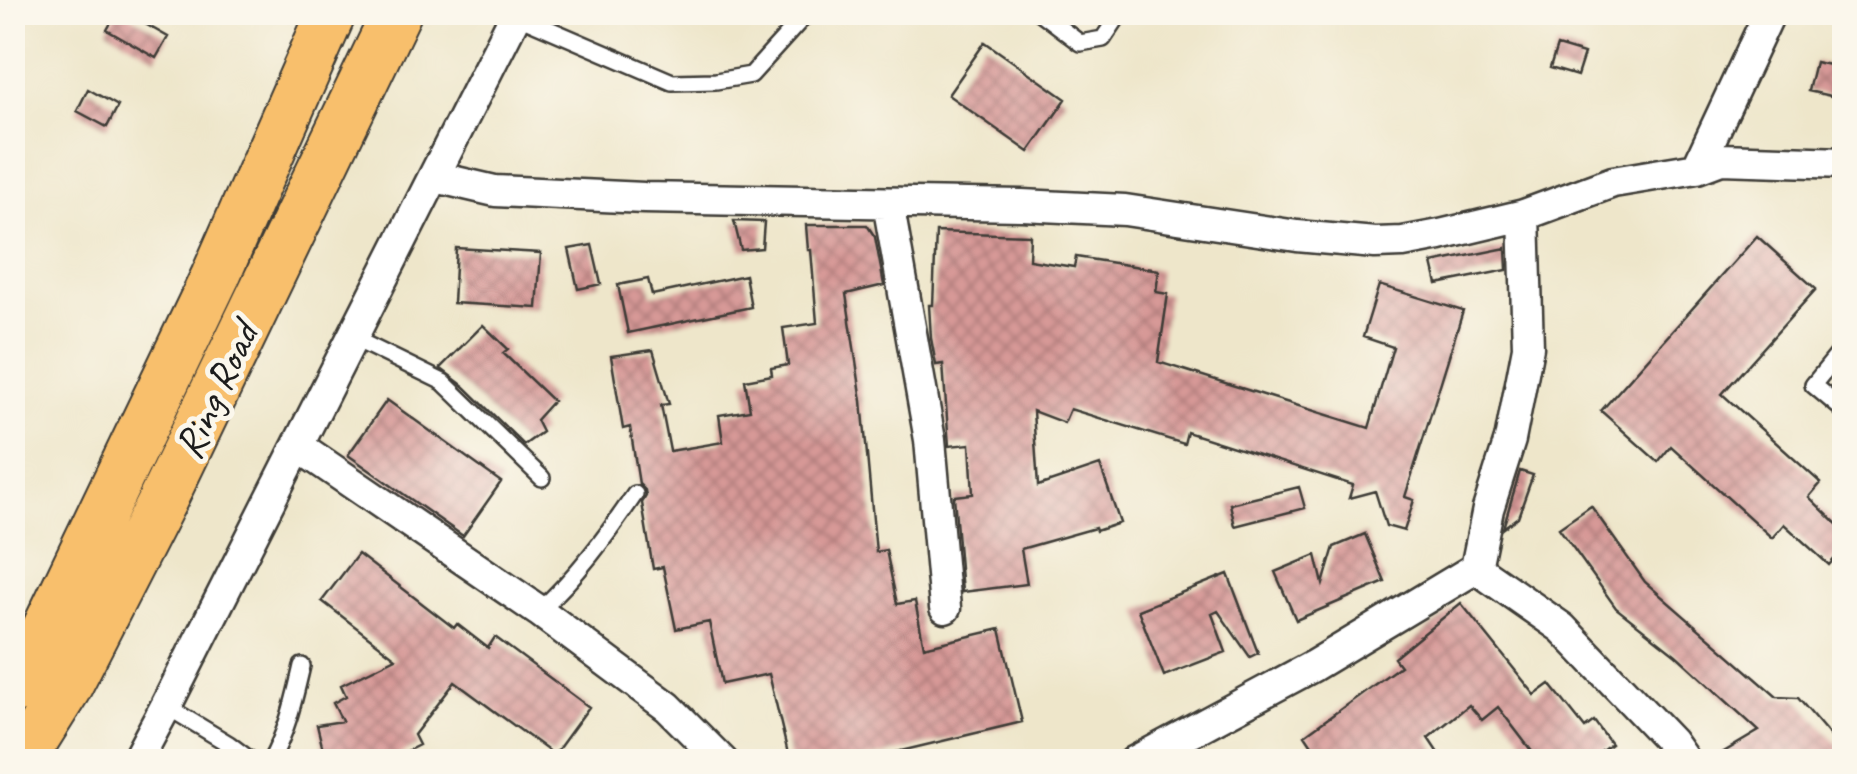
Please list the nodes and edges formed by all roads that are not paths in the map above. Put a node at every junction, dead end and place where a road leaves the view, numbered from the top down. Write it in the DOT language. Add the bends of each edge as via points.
graph roads {
  1 [pos="332,12"];
  2 [pos="398,12"];
  3 [pos="808,12"];
  4 [pos="1039,12"];
  5 [pos="1121,12"];
  6 [pos="1770,12"];
  7 [pos="516,14"];
  8 [pos="1844,164"];
  9 [pos="1697,168"];
  10 [pos="434,177"];
  11 [pos="888,203"];
  12 [pos="1524,214"];
  13 [pos="353,338"];
  14 [pos="1844,346"];
  15 [pos="1844,411"];
  16 [pos="298,446"];
  17 [pos="542,478"];
  18 [pos="635,494"];
  19 [pos="1476,568"];
  20 [pos="945,608"];
  21 [pos="538,611"];
  22 [pos="302,666"];
  23 [pos="18,671"];
  24 [pos="166,706"];
  25 [pos="20,762"];
  26 [pos="136,762"];
  27 [pos="253,762"];
  28 [pos="270,762"];
  29 [pos="723,762"];
  30 [pos="1134,762"];
  31 [pos="1685,762"];
  1 -- 23 [label="main road, Ring Road" via="207,294"];
  2 -- 25 [label="main road, Ring Road" via="163,499 66,689"];
  3 -- 7 [label="lane" via="750,75 672,82"];
  4 -- 5 [label="lane" via="1080,43 1104,39"];
  6 -- 9 [label="street"];
  7 -- 10 [label="street"];
  8 -- 9 [label="street" via="1721,159"];
  9 -- 12 [label="street" via="1613,182"];
  10 -- 11 [label="street" via="496,191"];
  10 -- 13 [label="street"];
  11 -- 12 [label="street" via="1125,210 1375,243 1440,236"];
  11 -- 20 [label="street" via="930,440"];
  12 -- 19 [label="street" via="1528,347"];
  13 -- 16 [label="street"];
  13 -- 17 [label="lane" via="443,382"];
  14 -- 15 [label="lane" via="1813,384"];
  16 -- 21 [label="street"];
  16 -- 24 [label="street"];
  18 -- 21 [label="lane" via="592,557"];
  19 -- 30 [label="street"];
  19 -- 31 [label="street" via="1562,628"];
  21 -- 29 [label="street" via="668,707"];
  22 -- 28 [label="lane"];
  24 -- 26 [label="street"];
  24 -- 27 [label="lane"];
}
